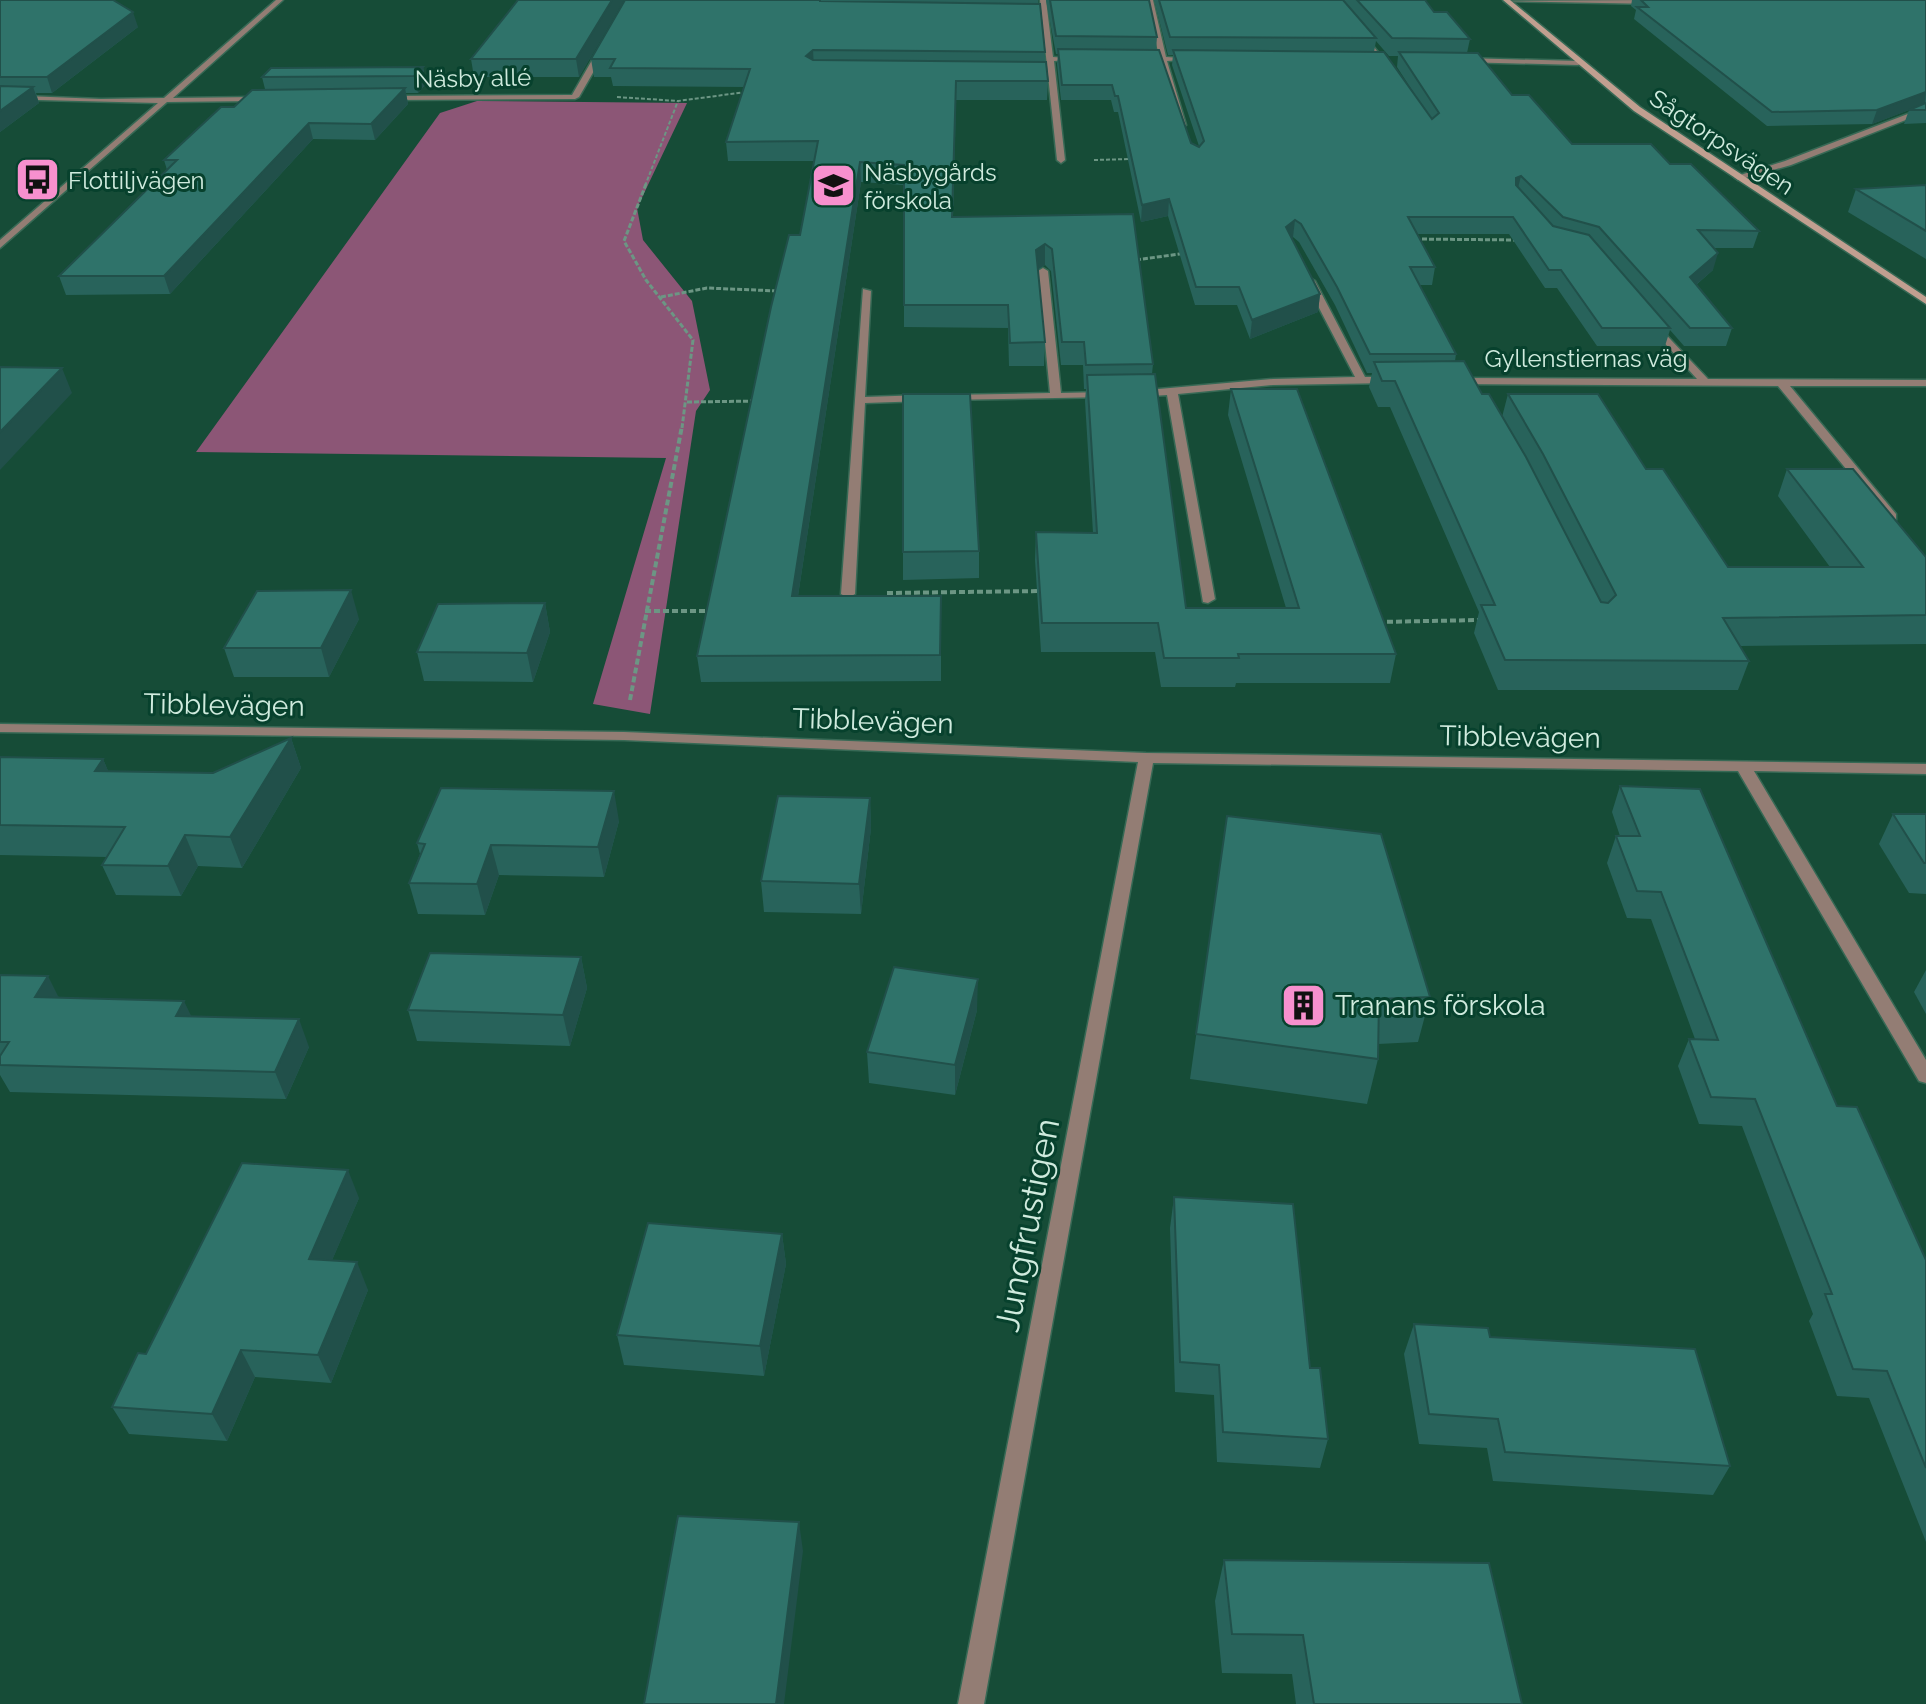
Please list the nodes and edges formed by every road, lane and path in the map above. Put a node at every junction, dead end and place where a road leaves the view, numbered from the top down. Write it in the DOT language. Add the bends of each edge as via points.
graph roads {
  1 [pos="280,0"];
  2 [pos="1043,0"];
  3 [pos="1150,0"];
  4 [pos="1333,0"];
  5 [pos="1507,1"];
  6 [pos="1661,2"];
  7 [pos="1034,16"];
  8 [pos="1044,16"];
  9 [pos="606,41"];
  10 [pos="1050,59"];
  11 [pos="1095,59"];
  12 [pos="1136,59"];
  13 [pos="1163,59"];
  14 [pos="1210,59"];
  15 [pos="1368,59"];
  16 [pos="1384,59"];
  17 [pos="1399,60"];
  18 [pos="1459,60"];
  19 [pos="1578,63"];
  20 [pos="1035,75"];
  21 [pos="1050,75"];
  22 [pos="1399,83"];
  23 [pos="747,92"];
  24 [pos="0,97"];
  25 [pos="575,97"];
  26 [pos="164,99"];
  27 [pos="275,99"];
  28 [pos="370,99"];
  29 [pos="678,101"];
  30 [pos="1926,109"];
  31 [pos="1186,130"];
  32 [pos="1136,159"];
  33 [pos="1061,160"];
  34 [pos="1738,177"];
  35 [pos="1404,239"];
  36 [pos="1529,239"];
  37 [pos="0,245"];
  38 [pos="1187,253"];
  39 [pos="1123,263"];
  40 [pos="1305,270"];
  41 [pos="1043,271"];
  42 [pos="780,291"];
  43 [pos="866,291"];
  44 [pos="661,297"];
  45 [pos="1926,301"];
  46 [pos="1644,315"];
  47 [pos="1361,379"];
  48 [pos="1703,379"];
  49 [pos="1408,380"];
  50 [pos="1439,380"];
  51 [pos="1470,381"];
  52 [pos="1781,382"];
  53 [pos="1926,383"];
  54 [pos="1172,393"];
  55 [pos="1129,394"];
  56 [pos="1477,394"];
  57 [pos="1114,395"];
  58 [pos="1056,396"];
  59 [pos="861,400"];
  60 [pos="766,401"];
  61 [pos="687,402"];
  62 [pos="1906,533"];
  63 [pos="1047,592"];
  64 [pos="848,594"];
  65 [pos="1208,599"];
  66 [pos="645,611"];
  67 [pos="723,611"];
  68 [pos="1483,620"];
  69 [pos="1365,622"];
  70 [pos="0,728"];
  71 [pos="624,736"];
  72 [pos="1146,758"];
  73 [pos="1743,766"];
  74 [pos="1926,769"];
  75 [pos="1926,1076"];
  76 [pos="971,1704"];
  1 -- 26 [label="street"];
  2 -- 8 [label="street"];
  3 -- 13 [label="street"];
  4 -- 16 [label="street"];
  5 -- 6 [label="street, Sågtorpsvägen"];
  5 -- 19 [label="street, Sågtorpsvägen"];
  7 -- 8 [label="street"];
  8 -- 10 [label="street"];
  9 -- 25 [label="street"];
  10 -- 11 [label="street"];
  10 -- 21 [label="street"];
  12 -- 13 [label="street"];
  13 -- 14 [label="street"];
  13 -- 31 [label="street"];
  15 -- 16 [label="street"];
  16 -- 17 [label="street"];
  16 -- 22 [label="street"];
  18 -- 19 [label="street"];
  19 -- 34 [label="street, Sågtorpsvägen"];
  20 -- 21 [label="street"];
  21 -- 33 [label="street"];
  23 -- 29 [label="path"];
  24 -- 26 [label="street"];
  25 -- 28 [label="street, Näsby allé"];
  25 -- 29 [label="path"];
  26 -- 27 [label="street"];
  26 -- 37 [label="street"];
  29 -- 44 [label="path" via="624,241 633,267"];
  30 -- 34 [label="street"];
  32 -- 33 [label="path"];
  34 -- 45 [label="street, Sågtorpsvägen"];
  35 -- 36 [label="path"];
  38 -- 39 [label="path"];
  40 -- 47 [label="street"];
  41 -- 58 [label="street"];
  42 -- 44 [label="path" via="707,288"];
  43 -- 59 [label="street"];
  44 -- 61 [label="path" via="693,340"];
  46 -- 48 [label="street, Gyllenstiernas väg"];
  47 -- 49 [label="street"];
  47 -- 54 [label="street"];
  48 -- 51 [label="street, Gyllenstiernas väg"];
  48 -- 52 [label="street, Gyllenstiernas väg"];
  50 -- 51 [label="street, Gyllenstiernas väg"];
  51 -- 56 [label="street, Gyllenstiernas väg"];
  52 -- 53 [label="street, Gyllenstiernas väg"];
  52 -- 62 [label="street"];
  54 -- 55 [label="street"];
  54 -- 65 [label="street"];
  57 -- 58 [label="street"];
  58 -- 59 [label="street"];
  59 -- 64 [label="street"];
  60 -- 61 [label="path"];
  61 -- 66 [label="path"];
  63 -- 64 [label="path"];
  66 -- 67 [label="path"];
  66 -- 71 [label="path"];
  68 -- 69 [label="path"];
  70 -- 71 [label="street, Tibblevägen"];
  71 -- 72 [label="street, Tibblevägen"];
  72 -- 73 [label="street, Tibblevägen"];
  72 -- 76 [label="street, Jungfrustigen"];
  73 -- 74 [label="street, Tibblevägen"];
  73 -- 75 [label="street"];
}
